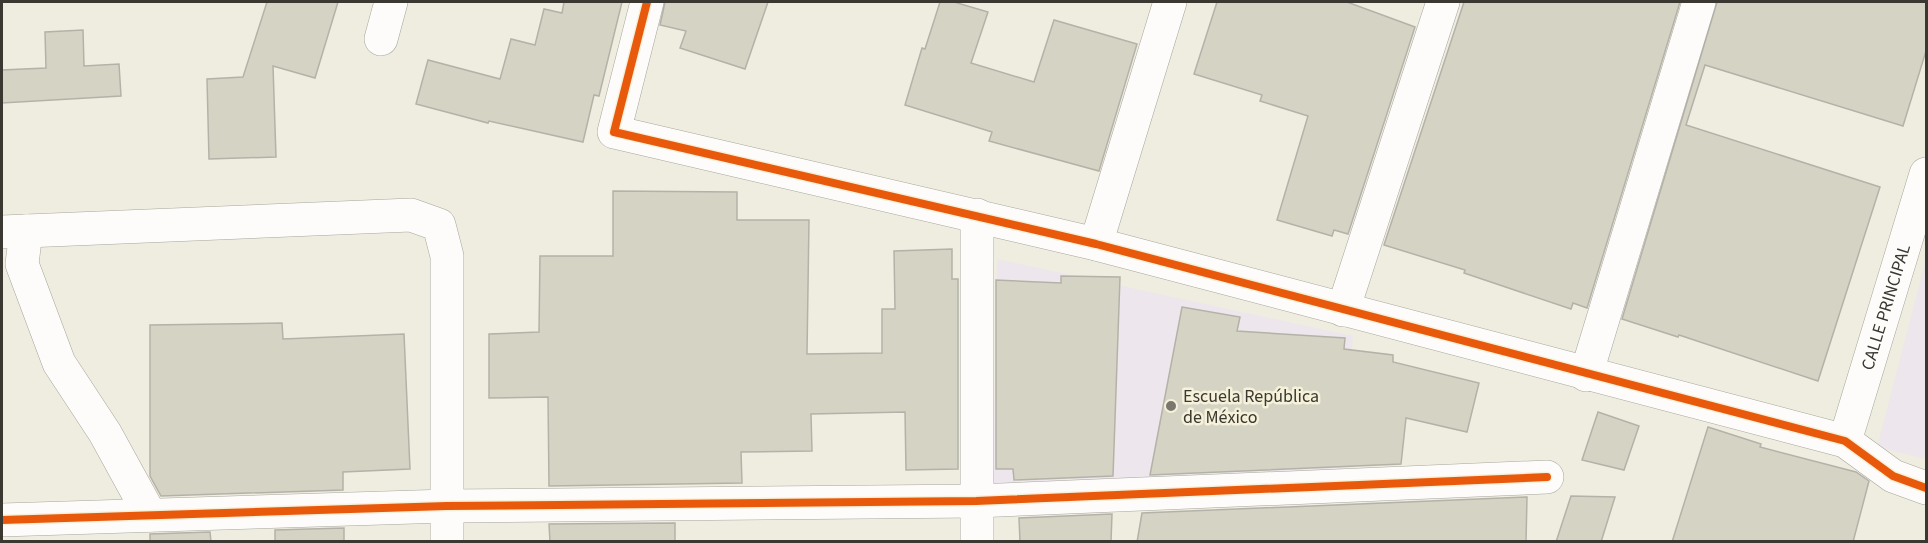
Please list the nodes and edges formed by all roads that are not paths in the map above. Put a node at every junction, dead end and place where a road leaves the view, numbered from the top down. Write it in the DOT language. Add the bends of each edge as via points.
graph roads {
  1 [pos="391,2"];
  2 [pos="647,2"];
  3 [pos="1170,2"];
  4 [pos="1443,2"];
  5 [pos="1699,2"];
  6 [pos="381,39"];
  7 [pos="1926,174"];
  8 [pos="977,215"];
  9 [pos="14,231"];
  10 [pos="1096,244"];
  11 [pos="1344,310"];
  12 [pos="1586,375"];
  13 [pos="1845,441"];
  14 [pos="1547,477"];
  15 [pos="1926,488"];
  16 [pos="976,501"];
  17 [pos="447,506"];
  18 [pos="150,515"];
  19 [pos="2,520"];
  20 [pos="447,542"];
  21 [pos="977,542"];
  1 -- 6 [label="street"];
  2 -- 8 [label="street" via="614,132"];
  3 -- 10 [label="street"];
  4 -- 11 [label="street"];
  5 -- 12 [label="street"];
  7 -- 13 [label="street, CALLE PRINCIPAL"];
  8 -- 10 [label="street"];
  8 -- 16 [label="street"];
  9 -- 17 [label="street" via="411,215 439,225 447,256"];
  9 -- 18 [label="street" via="22,264 59,363 105,433"];
  10 -- 11 [label="street"];
  11 -- 12 [label="street"];
  12 -- 13 [label="street"];
  13 -- 15 [label="street" via="1893,476"];
  14 -- 16 [label="street"];
  16 -- 17 [label="street"];
  16 -- 21 [label="street"];
  17 -- 18 [label="street"];
  17 -- 20 [label="street"];
  18 -- 19 [label="street"];
}
